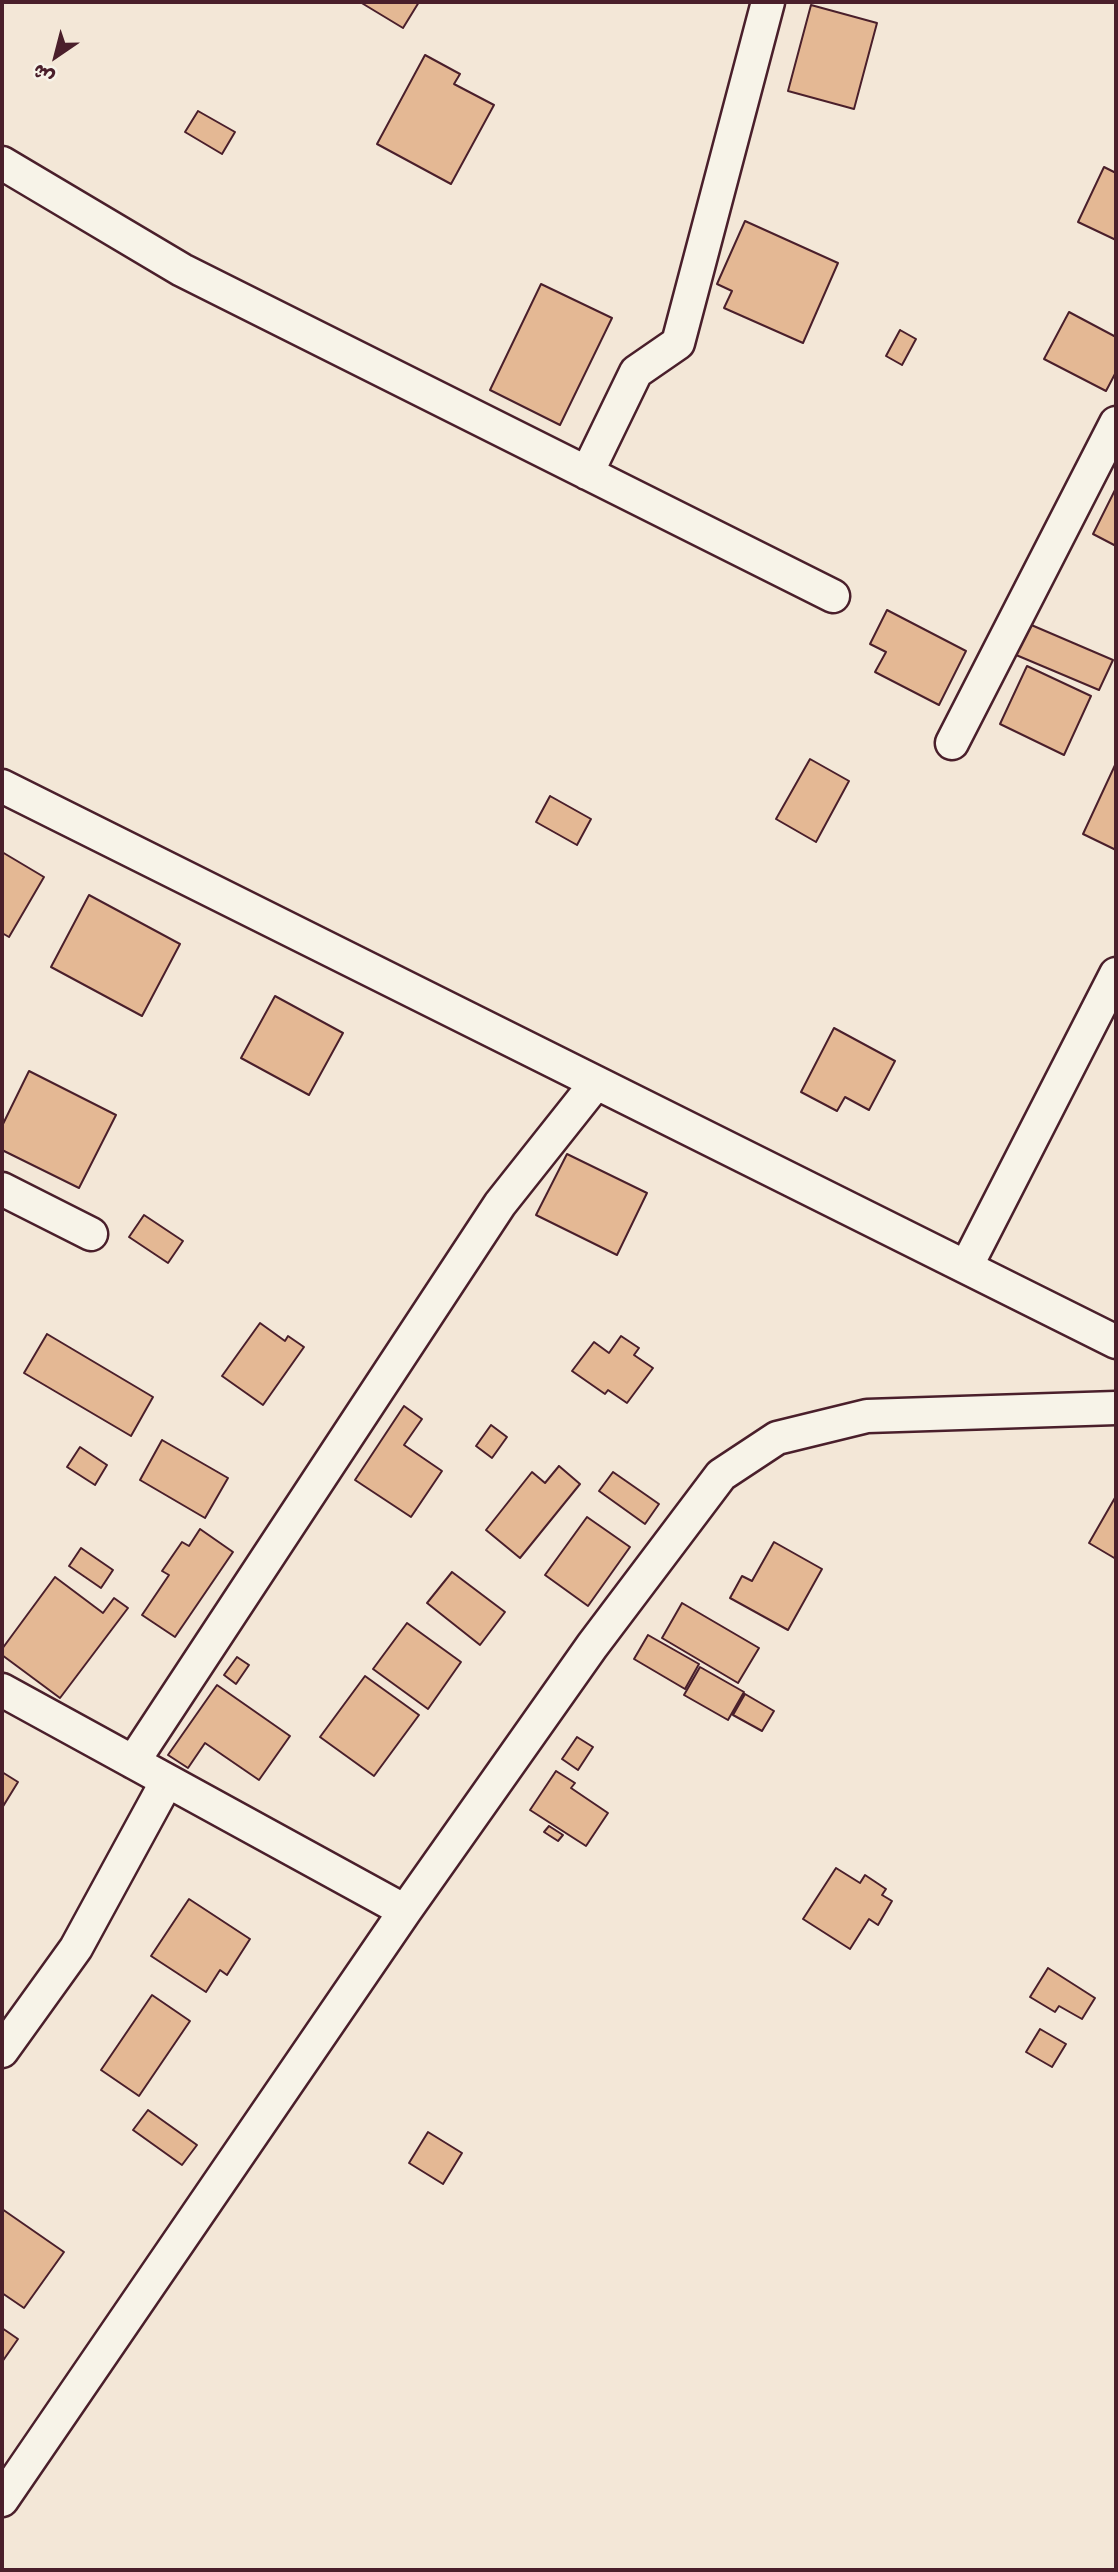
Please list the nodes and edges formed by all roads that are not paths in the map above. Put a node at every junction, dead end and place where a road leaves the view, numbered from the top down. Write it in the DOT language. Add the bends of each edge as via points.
graph roads {
  1 [pos="768,2"];
  2 [pos="2,163"];
  3 [pos="1116,423"];
  4 [pos="587,473"];
  5 [pos="833,596"];
  6 [pos="952,743"];
  7 [pos="2,786"];
  8 [pos="1116,974"];
  9 [pos="596,1083"];
  10 [pos="2,1189"];
  11 [pos="91,1234"];
  12 [pos="967,1267"];
  13 [pos="1116,1342"];
  14 [pos="1116,1408"];
  15 [pos="2,1690"];
  16 [pos="133,1762"];
  17 [pos="166,1781"];
  18 [pos="405,1911"];
  19 [pos="2,2051"];
  20 [pos="2,2500"];
  1 -- 4 [label="street" via="678,342 636,372"];
  2 -- 4 [label="street" via="182,270"];
  3 -- 6 [label="street"];
  4 -- 5 [label="street"];
  7 -- 9 [label="street"];
  8 -- 12 [label="street"];
  9 -- 12 [label="street"];
  9 -- 16 [label="street" via="500,1204"];
  10 -- 11 [label="street"];
  12 -- 13 [label="street"];
  14 -- 18 [label="street" via="867,1416 777,1437 721,1475 592,1646"];
  15 -- 16 [label="street"];
  16 -- 17 [label="street"];
  17 -- 18 [label="street"];
  17 -- 19 [label="street" via="76,1948"];
  18 -- 20 [label="street"];
}
